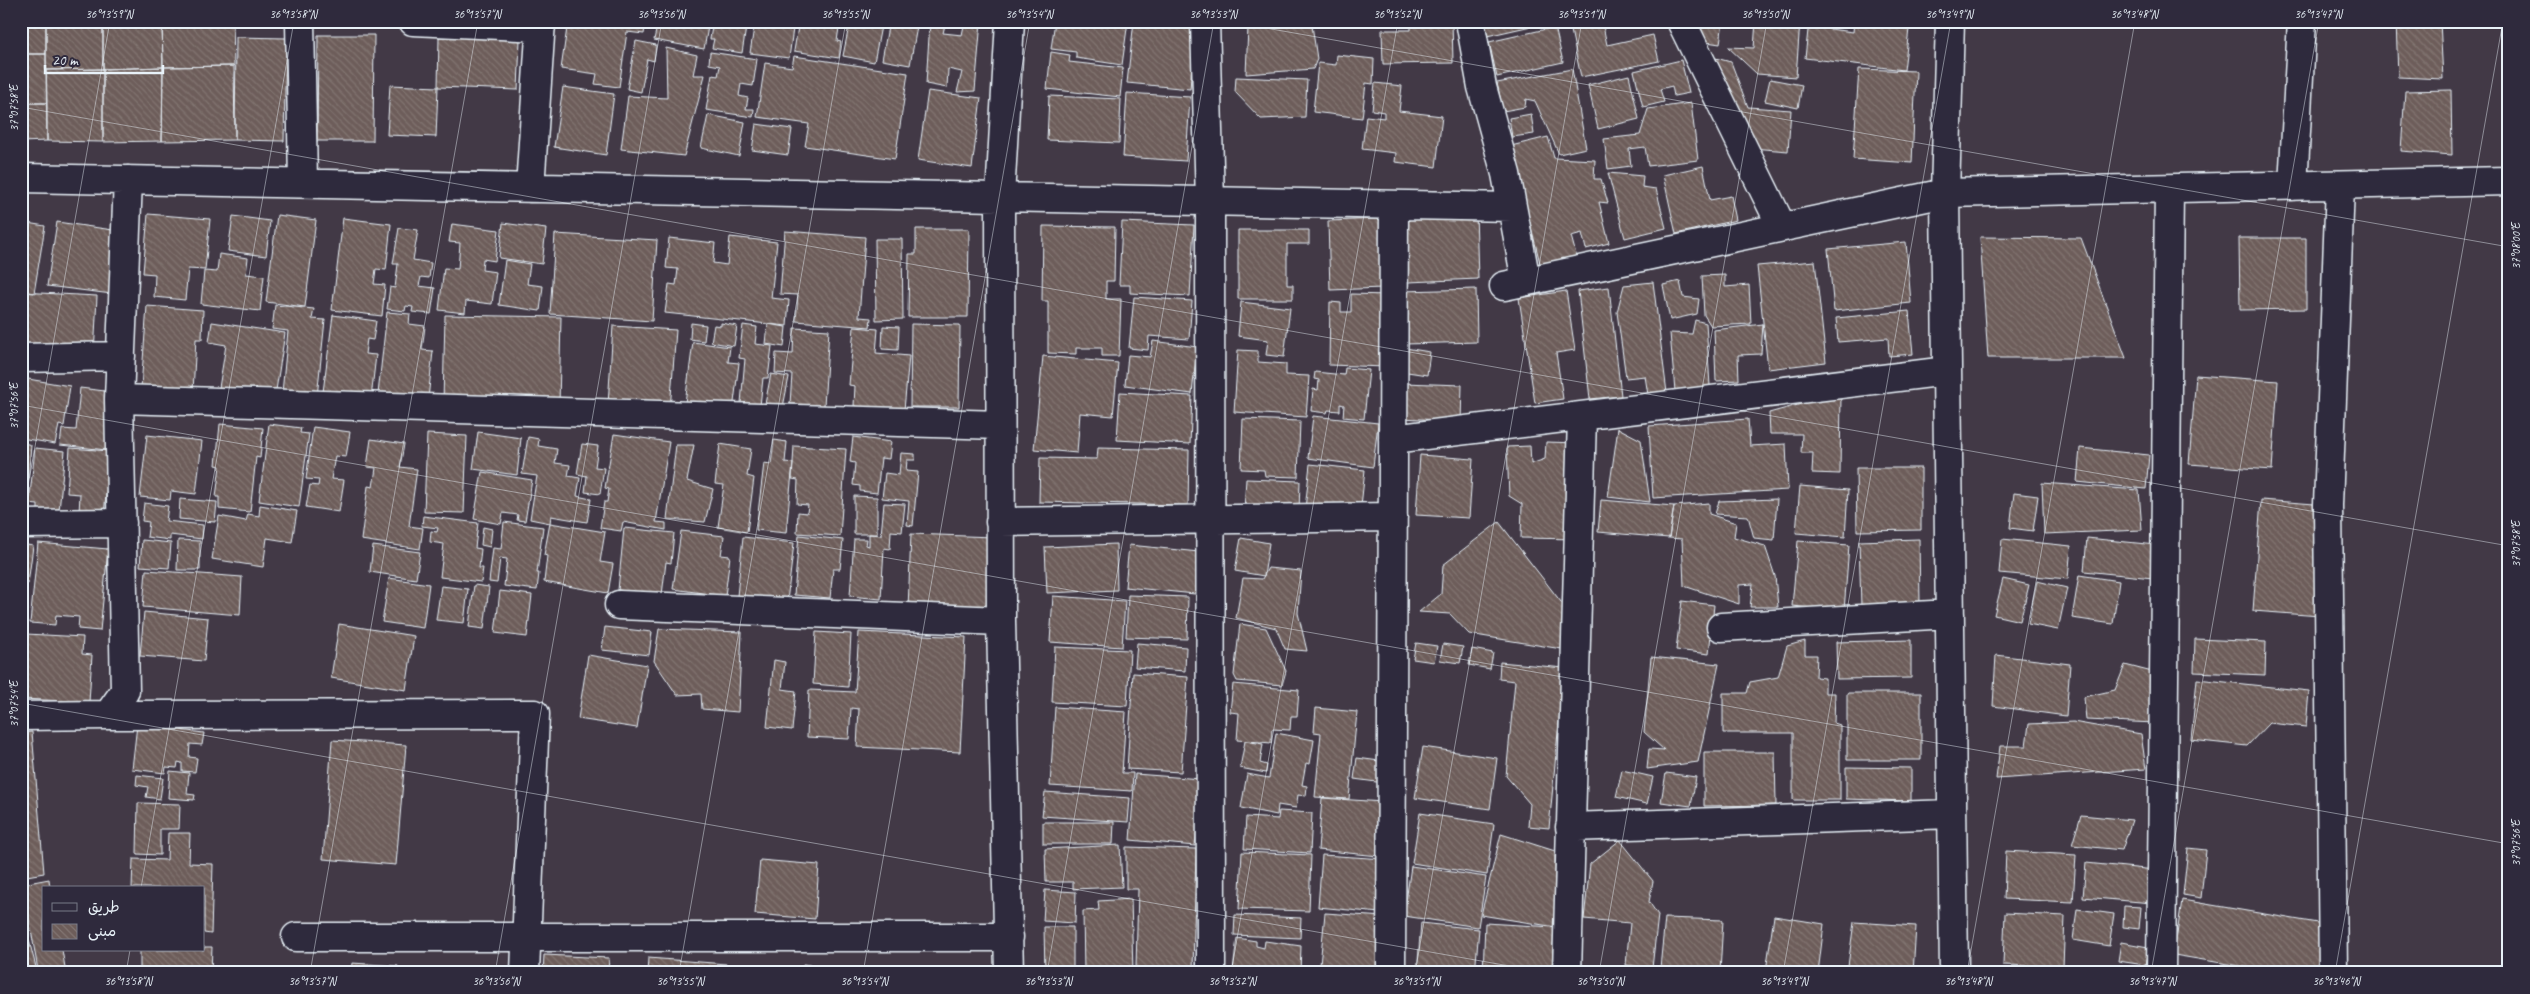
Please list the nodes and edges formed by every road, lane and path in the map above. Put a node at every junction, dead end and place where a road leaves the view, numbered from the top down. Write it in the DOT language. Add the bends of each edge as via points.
graph roads {
  1 [pos="300,21"];
  2 [pos="413,21"];
  3 [pos="1010,21"];
  4 [pos="1205,21"];
  5 [pos="1470,21"];
  6 [pos="1680,21"];
  7 [pos="1950,21"];
  8 [pos="2302,21"];
  9 [pos="541,24"];
  10 [pos="21,178"];
  11 [pos="128,180"];
  12 [pos="2509,181"];
  13 [pos="303,183"];
  14 [pos="2293,186"];
  15 [pos="2340,186"];
  16 [pos="530,188"];
  17 [pos="2169,189"];
  18 [pos="1945,193"];
  19 [pos="1000,197"];
  20 [pos="1210,202"];
  21 [pos="1394,205"];
  22 [pos="1512,207"];
  23 [pos="1782,227"];
  24 [pos="121,356"];
  25 [pos="21,358"];
  26 [pos="1947,371"];
  27 [pos="120,399"];
  28 [pos="1582,416"];
  29 [pos="1000,425"];
  30 [pos="1393,440"];
  31 [pos="1393,517"];
  32 [pos="1209,519"];
  33 [pos="1000,522"];
  34 [pos="122,523"];
  35 [pos="21,524"];
  36 [pos="619,605"];
  37 [pos="1950,614"];
  38 [pos="1001,621"];
  39 [pos="1721,627"];
  40 [pos="108,715"];
  41 [pos="21,716"];
  42 [pos="1952,814"];
  43 [pos="1570,827"];
  44 [pos="528,936"];
  45 [pos="296,937"];
  46 [pos="1008,937"];
  47 [pos="525,973"];
  48 [pos="1009,973"];
  49 [pos="1211,973"];
  50 [pos="1392,973"];
  51 [pos="1567,973"];
  52 [pos="1954,973"];
  53 [pos="2161,973"];
  54 [pos="2334,973"];
  1 -- 13 [label="street"];
  2 -- 9 [label="street"];
  3 -- 19 [label="street"];
  4 -- 20 [label="street"];
  5 -- 22 [label="street" via="1482,87"];
  6 -- 23 [label="street"];
  7 -- 18 [label="street"];
  8 -- 14 [label="street"];
  9 -- 16 [label="street"];
  10 -- 11 [label="street"];
  11 -- 13 [label="street"];
  11 -- 24 [label="street"];
  12 -- 15 [label="street"];
  13 -- 16 [label="street"];
  14 -- 15 [label="street"];
  14 -- 17 [label="street"];
  15 -- 54 [label="street" via="2328,504"];
  16 -- 19 [label="street"];
  17 -- 18 [label="street"];
  17 -- 53 [label="street"];
  18 -- 23 [label="street"];
  18 -- 26 [label="street"];
  19 -- 20 [label="street"];
  19 -- 29 [label="street"];
  20 -- 21 [label="street"];
  20 -- 32 [label="street"];
  21 -- 22 [label="street"];
  21 -- 30 [label="street"];
  22 -- 23 [label="street" via="1515,284"];
  24 -- 25 [label="street"];
  24 -- 27 [label="street"];
  26 -- 28 [label="street"];
  26 -- 37 [label="street"];
  27 -- 29 [label="street"];
  27 -- 34 [label="street"];
  28 -- 30 [label="street"];
  28 -- 43 [label="street"];
  29 -- 33 [label="street"];
  30 -- 31 [label="street"];
  31 -- 32 [label="street"];
  31 -- 50 [label="street"];
  32 -- 33 [label="street"];
  32 -- 49 [label="street"];
  33 -- 38 [label="street"];
  34 -- 35 [label="street"];
  34 -- 40 [label="street" via="125,691"];
  36 -- 38 [label="street"];
  37 -- 39 [label="street"];
  37 -- 42 [label="street"];
  38 -- 46 [label="street"];
  40 -- 41 [label="street"];
  40 -- 44 [label="street" via="535,714"];
  42 -- 43 [label="street"];
  42 -- 52 [label="street"];
  43 -- 51 [label="street"];
  44 -- 45 [label="street"];
  44 -- 46 [label="street"];
  44 -- 47 [label="street"];
  46 -- 48 [label="street"];
}
